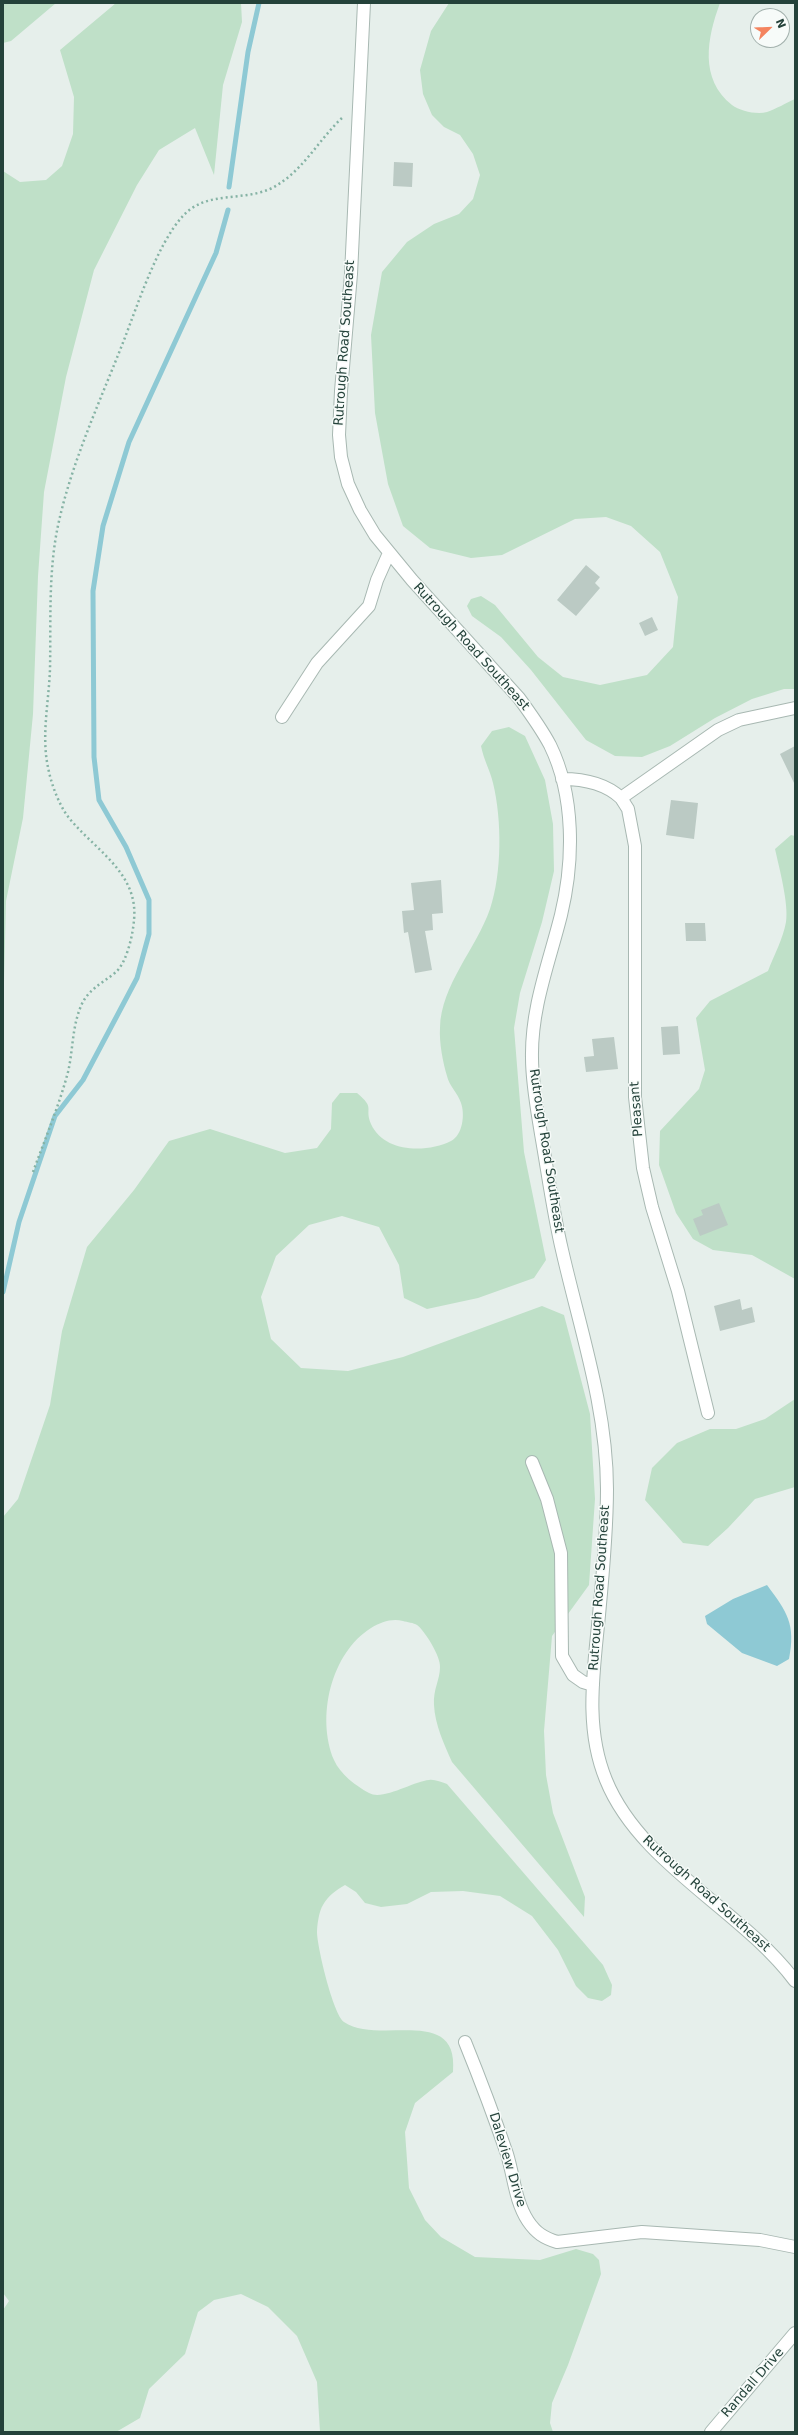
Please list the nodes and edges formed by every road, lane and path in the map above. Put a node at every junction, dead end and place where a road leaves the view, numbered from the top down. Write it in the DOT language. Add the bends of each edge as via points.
graph roads {
  1 [pos="364,3"];
  2 [pos="360,102"];
  3 [pos="389,553"];
  4 [pos="795,708"];
  5 [pos="282,718"];
  6 [pos="562,780"];
  7 [pos="621,798"];
  8 [pos="33,1172"];
  9 [pos="708,1413"];
  10 [pos="532,1462"];
  11 [pos="593,1685"];
  12 [pos="795,1981"];
  13 [pos="465,2042"];
  14 [pos="795,2247"];
  15 [pos="795,2333"];
  16 [pos="710,2432"];
  1 -- 2 [label="street, Rutrough Road Southeast"];
  2 -- 3 [label="street, Rutrough Road Southeast" via="339,435 348,484 360,510"];
  2 -- 8 [label="path" via="336,124 304,163 272,188 255,194 207,200 193,206 181,218 166,241 136,308 67,488 58,523 53,560 46,759 56,796 66,813 99,847 126,881 132,897 134,915 121,966 91,990 82,1002 66,1077"];
  3 -- 5 [label="street" via="369,606 317,663"];
  3 -- 6 [label="street, Rutrough Road Southeast" via="519,698 550,746"];
  4 -- 7 [label="street" via="739,720 718,730"];
  6 -- 7 [label="street" via="575,779 601,785"];
  6 -- 11 [label="street, Rutrough Road Southeast" via="567,804 569,872 562,912 536,1007 532,1033 532,1061 551,1193 562,1249 588,1351 607,1468 605,1552"];
  7 -- 9 [label="street, Pleasant" via="628,809 635,846 635,1097 643,1168 652,1207 678,1291"];
  10 -- 11 [label="street" via="547,1499 561,1553 562,1656 573,1675"];
  11 -- 12 [label="street, Rutrough Road Southeast" via="597,1756 618,1805 638,1832 682,1875 760,1941"];
  13 -- 14 [label="street, Daleview Drive" via="486,2093 518,2199 527,2220 544,2238 557,2242 642,2232 760,2240"];
  15 -- 16 [label="street, Randall Drive"];
}
